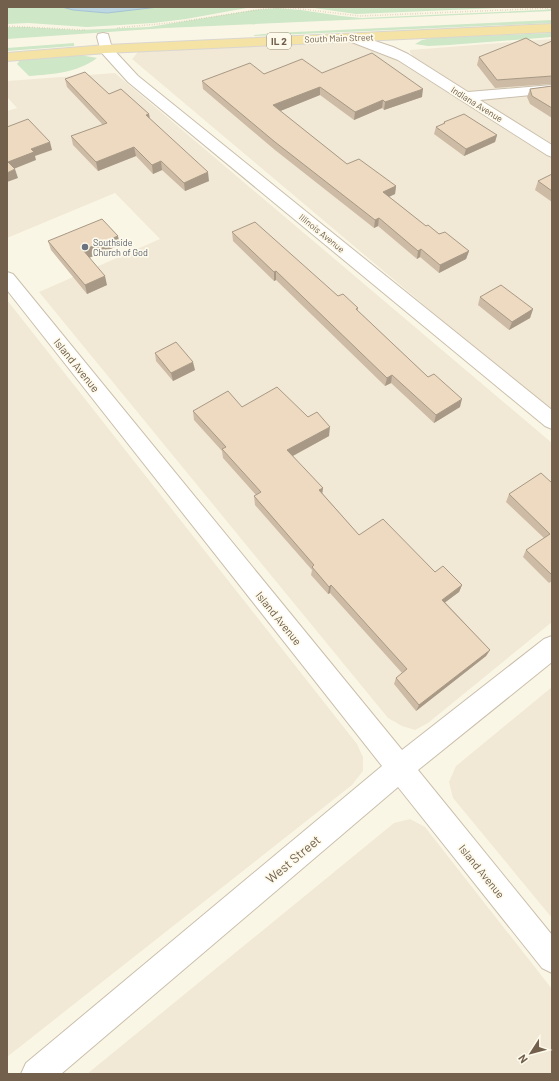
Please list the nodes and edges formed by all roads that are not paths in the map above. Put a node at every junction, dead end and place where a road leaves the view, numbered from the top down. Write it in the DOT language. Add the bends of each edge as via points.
graph roads {
  1 [pos="552,16"];
  2 [pos="356,25"];
  3 [pos="417,28"];
  4 [pos="552,28"];
  5 [pos="104,36"];
  6 [pos="354,38"];
  7 [pos="7,45"];
  8 [pos="7,57"];
  9 [pos="403,57"];
  10 [pos="552,89"];
  11 [pos="465,97"];
  12 [pos="552,152"];
  13 [pos="7,278"];
  14 [pos="552,421"];
  15 [pos="552,647"];
  16 [pos="400,768"];
  17 [pos="552,958"];
  18 [pos="36,1074"];
  1 -- 3 [label="main road, South Main Street / IL 2"];
  2 -- 5 [label="main road, South Main Street / IL 2"];
  3 -- 4 [label="main road, South Main Street / IL 2"];
  3 -- 6 [label="main road, South Main Street / IL 2"];
  3 -- 9 [label="street" via="402,44 400,49"];
  5 -- 6 [label="main road, South Main Street / IL 2"];
  5 -- 7 [label="main road, South Main Street / IL 2"];
  5 -- 8 [label="main road, South Main Street / IL 2"];
  5 -- 14 [label="street, Illinois Avenue" via="133,79"];
  6 -- 9 [label="street, Indiana Avenue"];
  9 -- 11 [label="street, Indiana Avenue"];
  10 -- 11 [label="street"];
  11 -- 12 [label="street, Indiana Avenue"];
  13 -- 16 [label="street, Island Avenue"];
  15 -- 16 [label="street, West Street"];
  16 -- 17 [label="street, Island Avenue"];
  16 -- 18 [label="street, West Street"];
}
